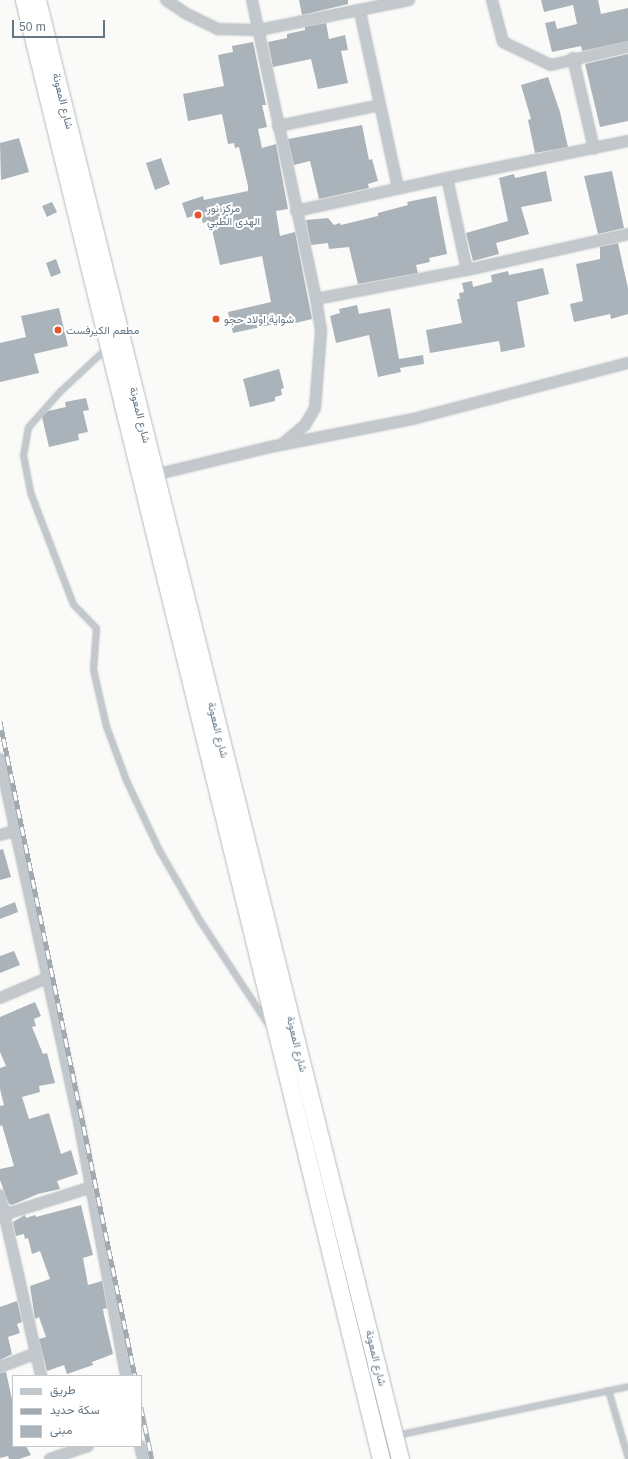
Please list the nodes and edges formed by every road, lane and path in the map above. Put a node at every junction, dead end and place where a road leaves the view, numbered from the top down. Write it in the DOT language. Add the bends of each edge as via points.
graph roads {
  1 [pos="24,0"];
  2 [pos="37,0"];
  3 [pos="166,0"];
  4 [pos="252,0"];
  5 [pos="408,0"];
  6 [pos="492,0"];
  7 [pos="360,12"];
  8 [pos="258,30"];
  9 [pos="628,47"];
  10 [pos="573,58"];
  11 [pos="380,106"];
  12 [pos="278,126"];
  13 [pos="628,142"];
  14 [pos="594,149"];
  15 [pos="447,178"];
  16 [pos="398,188"];
  17 [pos="296,211"];
  18 [pos="628,234"];
  19 [pos="467,270"];
  20 [pos="316,299"];
  21 [pos="108,347"];
  22 [pos="628,363"];
  23 [pos="282,444"];
  24 [pos="154,475"];
  25 [pos="0,758"];
  26 [pos="14,831"];
  27 [pos="0,835"];
  28 [pos="47,978"];
  29 [pos="0,998"];
  30 [pos="280,1043"];
  31 [pos="92,1187"];
  32 [pos="0,1196"];
  33 [pos="2,1215"];
  34 [pos="36,1353"];
  35 [pos="0,1366"];
  36 [pos="41,1375"];
  37 [pos="126,1375"];
  38 [pos="628,1386"];
  39 [pos="608,1390"];
  40 [pos="395,1435"];
  41 [pos="84,1447"];
  42 [pos="140,1447"];
  43 [pos="60,1454"];
  44 [pos="628,1458"];
  45 [pos="50,1459"];
  46 [pos="142,1459"];
  47 [pos="381,1459"];
  48 [pos="400,1459"];
  1 -- 21 [label="highway, شارع المعونة"];
  2 -- 24 [label="highway, شارع المعونة"];
  3 -- 8 [label="street" via="185,13 218,29"];
  4 -- 8 [label="street"];
  5 -- 7 [label="street"];
  6 -- 10 [label="street" via="503,42 550,65"];
  7 -- 8 [label="street"];
  7 -- 11 [label="street"];
  8 -- 12 [label="street"];
  9 -- 10 [label="street"];
  10 -- 14 [label="street"];
  11 -- 12 [label="street"];
  11 -- 16 [label="street"];
  12 -- 17 [label="street"];
  13 -- 14 [label="street"];
  14 -- 15 [label="street"];
  15 -- 16 [label="street"];
  15 -- 19 [label="street"];
  16 -- 17 [label="street"];
  17 -- 20 [label="street"];
  18 -- 19 [label="street"];
  19 -- 20 [label="street"];
  20 -- 23 [label="street" via="321,339 317,360 317,401 310,418"];
  21 -- 30 [label="highway, شارع المعونة"];
  21 -- 30 [label="lane" via="59,392 28,427 23,455 30,492 73,604 96,628 93,668 106,726 126,780 159,850 200,921"];
  22 -- 23 [label="street" via="414,419"];
  23 -- 24 [label="street"];
  24 -- 40 [label="highway, شارع المعونة"];
  25 -- 26 [label="street"];
  26 -- 27 [label="street"];
  26 -- 28 [label="street"];
  28 -- 29 [label="street"];
  28 -- 31 [label="street"];
  30 -- 47 [label="highway, شارع المعونة"];
  31 -- 33 [label="street"];
  31 -- 37 [label="street"];
  32 -- 33 [label="street"];
  33 -- 34 [label="street"];
  34 -- 35 [label="street"];
  34 -- 36 [label="street"];
  38 -- 39 [label="lane"];
  39 -- 40 [label="lane"];
  39 -- 44 [label="lane"];
  40 -- 48 [label="highway, شارع المعونة"];
  41 -- 43 [label="street"];
  42 -- 46 [label="street"];
  43 -- 45 [label="street"];
}
